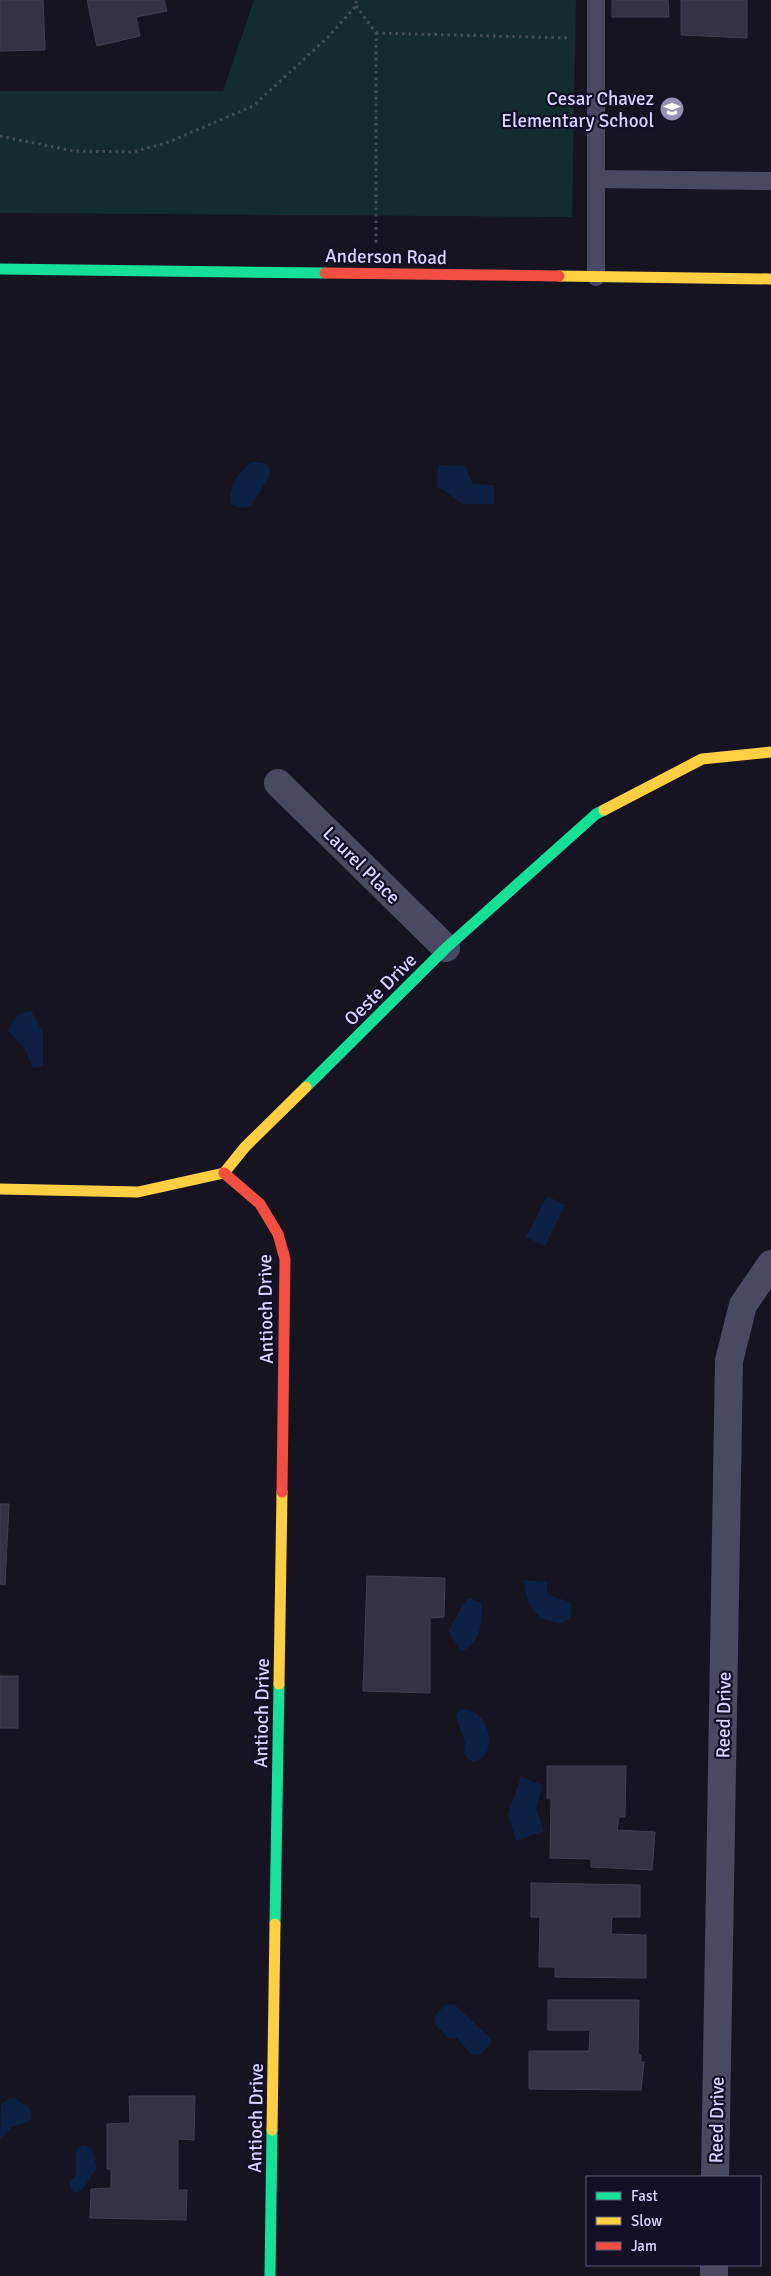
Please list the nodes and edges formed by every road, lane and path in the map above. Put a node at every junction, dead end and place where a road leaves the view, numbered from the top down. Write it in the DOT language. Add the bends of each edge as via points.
graph roads {
  1 [pos="356,0"];
  2 [pos="596,0"];
  3 [pos="356,6"];
  4 [pos="376,33"];
  5 [pos="595,39"];
  6 [pos="0,136"];
  7 [pos="596,179"];
  8 [pos="771,181"];
  9 [pos="0,269"];
  10 [pos="376,273"];
  11 [pos="596,277"];
  12 [pos="771,278"];
  13 [pos="771,752"];
  14 [pos="278,783"];
  15 [pos="446,948"];
  16 [pos="224,1173"];
  17 [pos="0,1189"];
  18 [pos="771,1264"];
  19 [pos="715,2176"];
  20 [pos="270,2276"];
  1 -- 3 [label="path"];
  2 -- 5 [label="lane"];
  3 -- 4 [label="path"];
  3 -- 6 [label="path" via="328,37 253,106 166,143 133,152 72,151"];
  4 -- 5 [label="path"];
  4 -- 10 [label="path"];
  5 -- 7 [label="lane"];
  7 -- 8 [label="lane"];
  7 -- 11 [label="lane"];
  9 -- 10 [label="street, Anderson Road"];
  10 -- 11 [label="street, Anderson Road"];
  11 -- 12 [label="street, Anderson Road"];
  13 -- 15 [label="street, Oeste Drive" via="702,759 596,814"];
  14 -- 15 [label="street, Laurel Place"];
  15 -- 16 [label="street, Oeste Drive" via="245,1147"];
  16 -- 17 [label="street" via="138,1192"];
  16 -- 20 [label="street, Antioch Drive" via="260,1204 278,1234 285,1259"];
  18 -- 19 [label="street, Reed Drive" via="743,1305 729,1361"];
}
